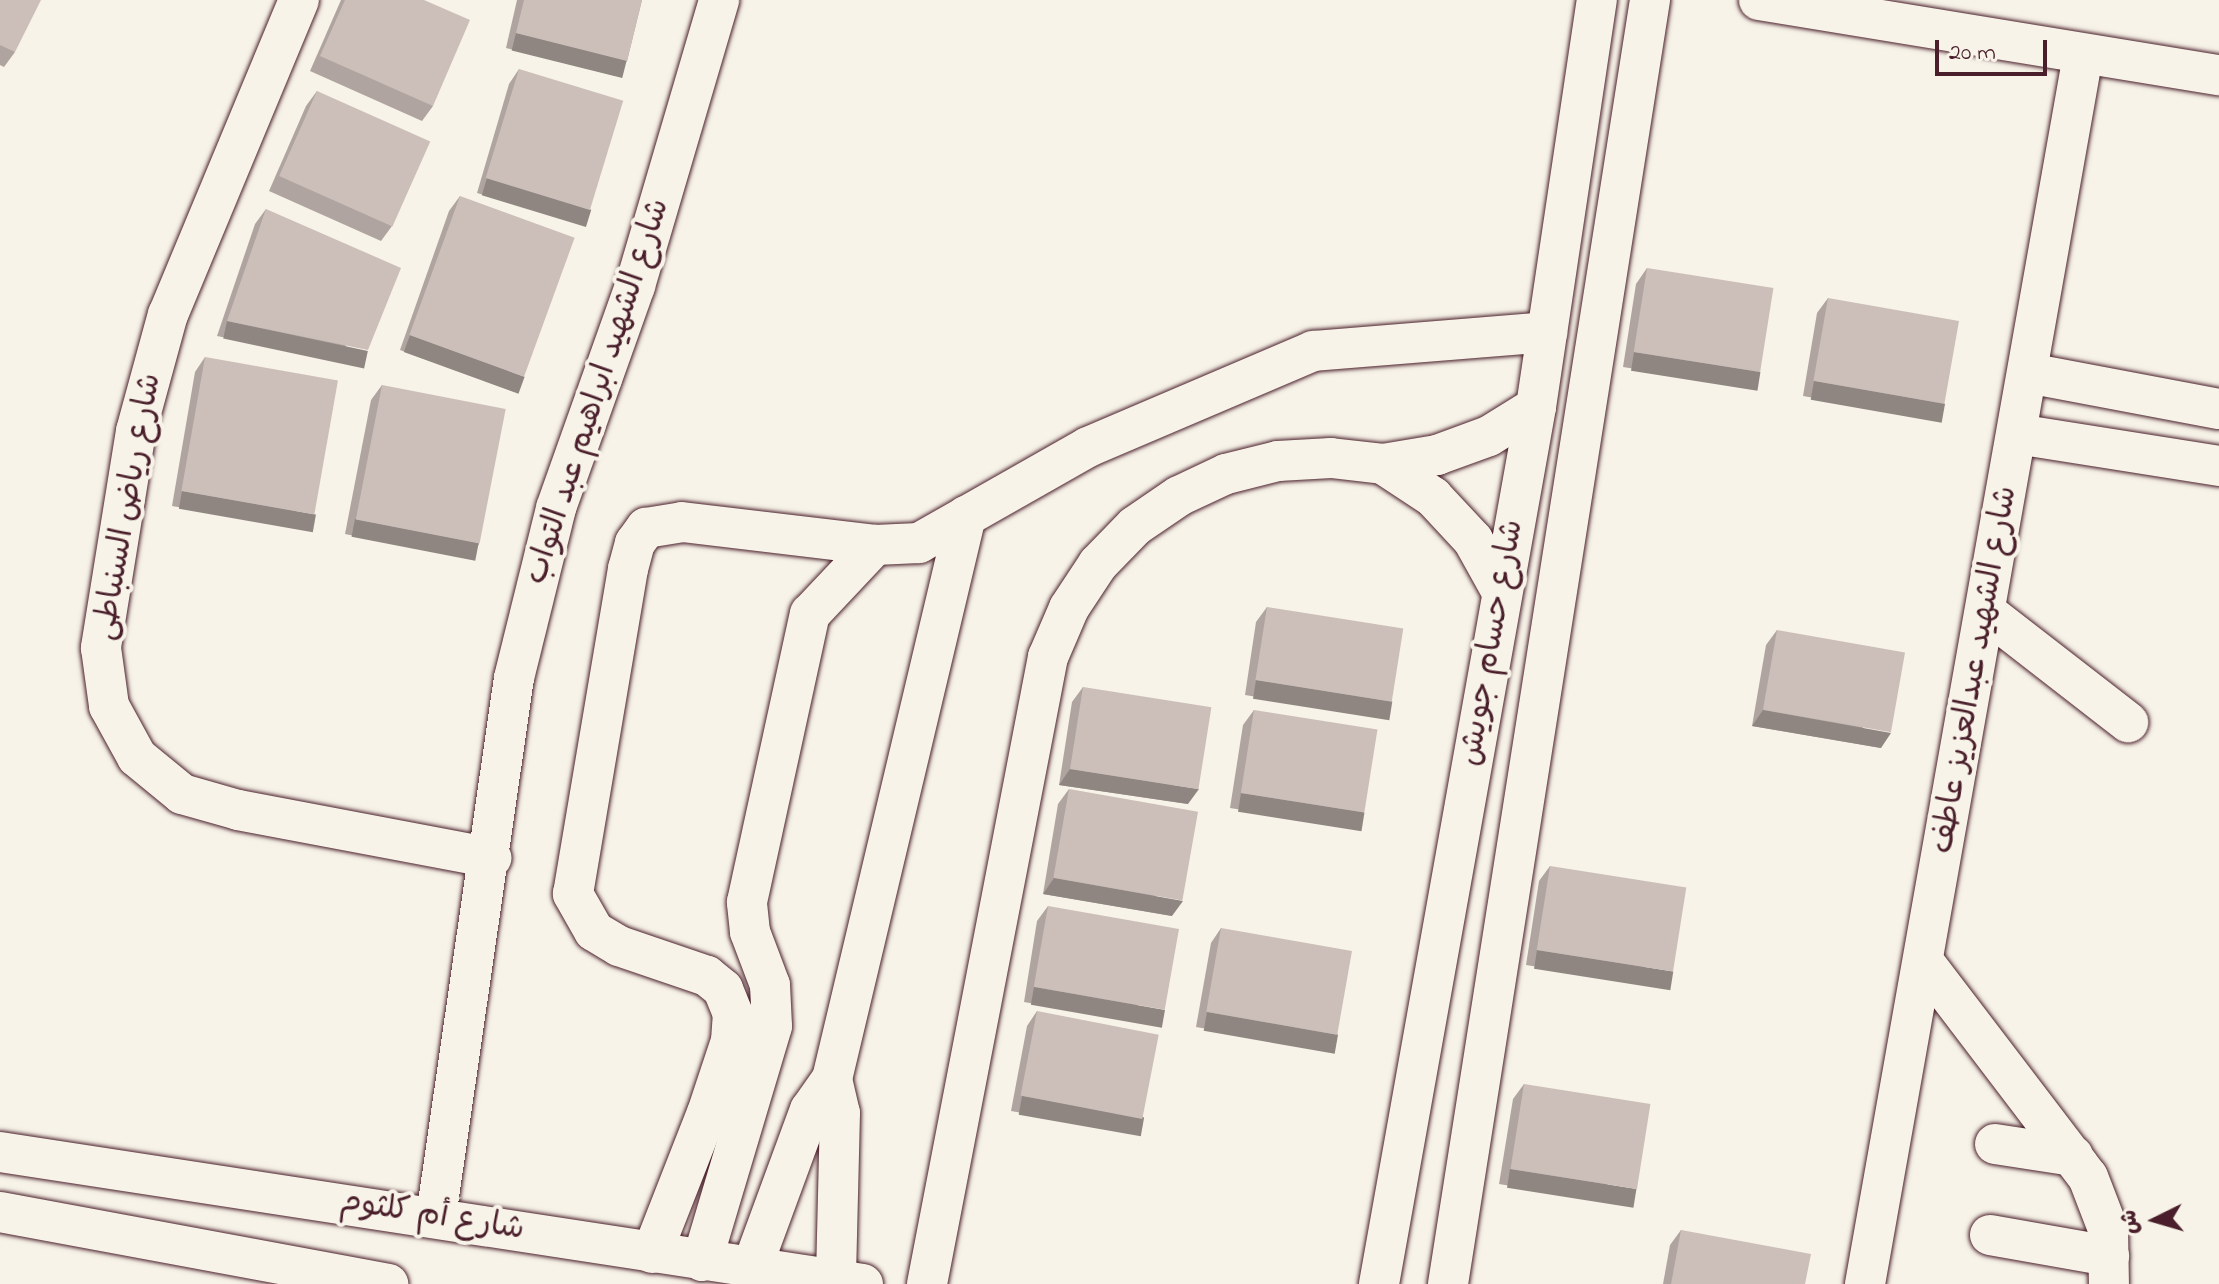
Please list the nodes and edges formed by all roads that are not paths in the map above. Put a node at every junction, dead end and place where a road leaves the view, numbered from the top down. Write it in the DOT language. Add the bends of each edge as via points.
graph roads {
  1 [pos="299,0"];
  2 [pos="719,0"];
  3 [pos="1597,0"];
  4 [pos="1650,0"];
  5 [pos="1759,0"];
  6 [pos="2083,55"];
  7 [pos="2219,75"];
  8 [pos="1547,332"];
  9 [pos="2028,373"];
  10 [pos="1536,407"];
  11 [pos="2219,409"];
  12 [pos="2017,434"];
  13 [pos="1383,464"];
  14 [pos="2219,466"];
  15 [pos="966,516"];
  16 [pos="875,545"];
  17 [pos="1502,592"];
  18 [pos="1986,612"];
  19 [pos="2128,722"];
  20 [pos="1458,841"];
  21 [pos="1516,851"];
  22 [pos="491,858"];
  23 [pos="1924,962"];
  24 [pos="832,1079"];
  25 [pos="1995,1144"];
  26 [pos="0,1152"];
  27 [pos="2073,1156"];
  28 [pos="0,1212"];
  29 [pos="436,1217"];
  30 [pos="1990,1235"];
  31 [pos="652,1253"];
  32 [pos="702,1261"];
  33 [pos="751,1270"];
  34 [pos="2109,1270"];
  35 [pos="850,1282"];
  36 [pos="388,1284"];
  37 [pos="927,1284"];
  38 [pos="1379,1284"];
  39 [pos="1448,1284"];
  40 [pos="1865,1284"];
  1 -- 22 [label="street, شارع رياض السنباطى" via="168,314 136,431 101,648 109,706 137,757 182,794 238,810"];
  2 -- 22 [label="street, شارع الشهيد ابراهيم عبد التواب" via="635,286 556,508 509,708"];
  3 -- 8 [label="street, شارع حسام جويش"];
  4 -- 21 [label="street, شارع حسام جويش"];
  5 -- 6 [label="street"];
  6 -- 7 [label="street"];
  6 -- 9 [label="street, شارع الشهيد عبدالعزيز عاطف"];
  8 -- 10 [label="street, شارع حسام جويش"];
  8 -- 15 [label="street" via="1313,351 1088,447"];
  9 -- 11 [label="street"];
  9 -- 12 [label="street, شارع الشهيد عبدالعزيز عاطف"];
  10 -- 13 [label="street" via="1489,436"];
  10 -- 17 [label="street, شارع حسام جويش"];
  12 -- 14 [label="street"];
  12 -- 18 [label="street, شارع الشهيد عبدالعزيز عاطف"];
  13 -- 17 [label="street" via="1433,497 1473,540"];
  13 -- 37 [label="street" via="1331,458 1278,461 1214,479 1135,526 1098,564 1069,608 1048,657"];
  15 -- 16 [label="street" via="919,543"];
  15 -- 24 [label="street"];
  16 -- 31 [label="street" via="663,521 646,528 635,543 573,894 594,931 619,946 707,976 723,989 733,1014 731,1041 707,1113"];
  16 -- 32 [label="street" via="810,614 747,902 750,932 770,985 772,1026"];
  17 -- 20 [label="street, شارع حسام جويش"];
  18 -- 19 [label="street"];
  18 -- 23 [label="street, شارع الشهيد عبدالعزيز عاطف"];
  20 -- 21 [label="street"];
  20 -- 38 [label="street, شارع حسام جويش"];
  21 -- 39 [label="street, شارع حسام جويش"];
  22 -- 29 [label="street, شارع الشهيد ابراهيم عبد التواب"];
  23 -- 27 [label="street"];
  23 -- 40 [label="street, شارع الشهيد عبدالعزيز عاطف"];
  24 -- 33 [label="street" via="810,1110"];
  24 -- 35 [label="street" via="840,1113"];
  25 -- 27 [label="street"];
  26 -- 29 [label="street, شارع أم كلثوم"];
  27 -- 34 [label="street" via="2100,1202"];
  28 -- 36 [label="street"];
  29 -- 31 [label="street, شارع أم كلثوم"];
  30 -- 34 [label="street"];
  31 -- 32 [label="street, شارع أم كلثوم"];
  32 -- 33 [label="street, شارع أم كلثوم"];
  33 -- 35 [label="street, شارع أم كلثوم"];
}
